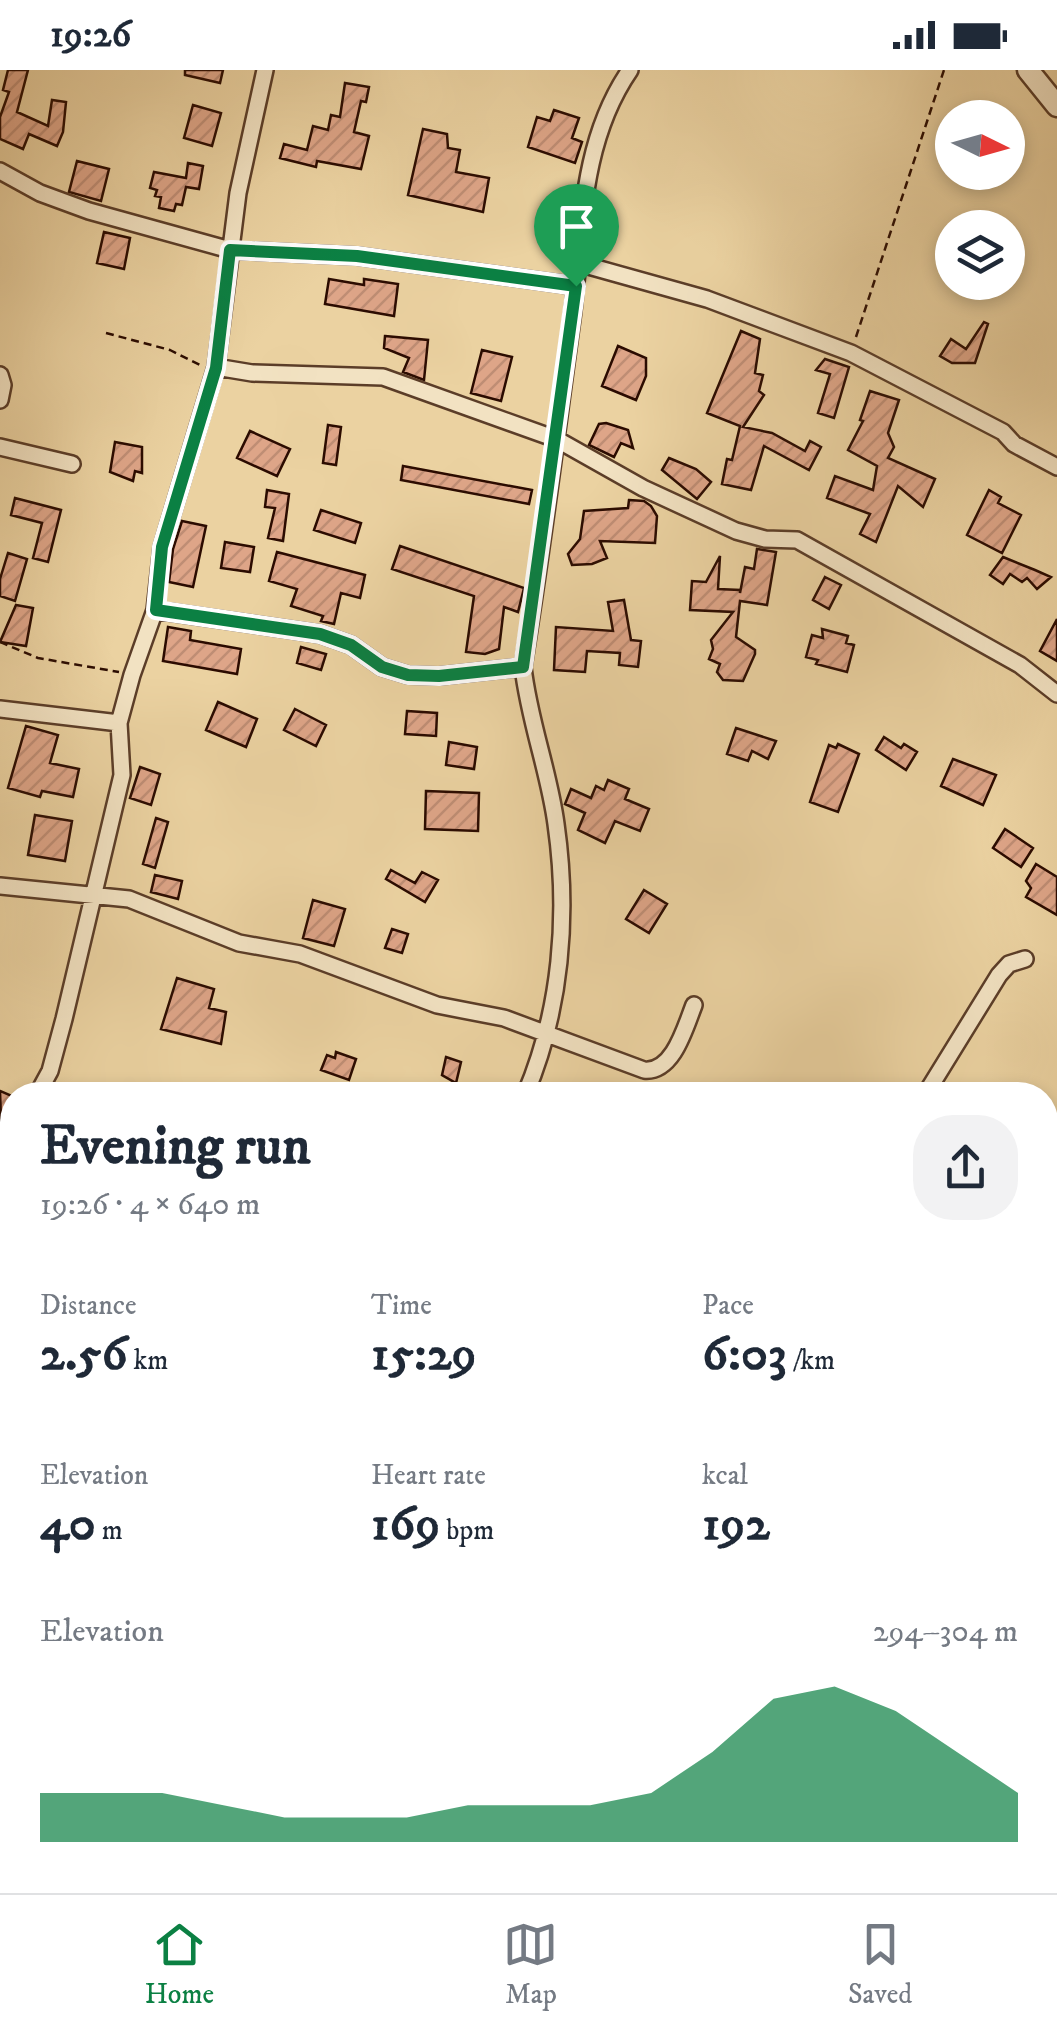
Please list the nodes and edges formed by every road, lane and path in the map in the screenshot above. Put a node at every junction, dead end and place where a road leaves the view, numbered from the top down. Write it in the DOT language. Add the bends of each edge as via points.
graph roads {
  1 [pos="264,70"];
  2 [pos="630,70"];
  3 [pos="944,70"];
  4 [pos="1028,70"];
  5 [pos="1057,106"];
  6 [pos="0,171"];
  7 [pos="230,250"];
  8 [pos="578,264"];
  9 [pos="576,286"];
  10 [pos="106,333"];
  11 [pos="852,353"];
  12 [pos="216,368"];
  13 [pos="0,375"];
  14 [pos="0,400"];
  15 [pos="556,439"];
  16 [pos="0,446"];
  17 [pos="72,464"];
  18 [pos="1057,467"];
  19 [pos="156,610"];
  20 [pos="0,642"];
  21 [pos="523,667"];
  22 [pos="132,674"];
  23 [pos="1057,694"];
  24 [pos="0,709"];
  25 [pos="119,723"];
  26 [pos="0,886"];
  27 [pos="94,896"];
  28 [pos="1025,959"];
  29 [pos="694,1005"];
  30 [pos="548,1034"];
  31 [pos="44,1082"];
  32 [pos="530,1082"];
  33 [pos="933,1082"];
  1 -- 7 [label="street"];
  2 -- 8 [label="street" via="598,136"];
  3 -- 11 [label="path"];
  4 -- 5 [label="street"];
  6 -- 7 [label="street" via="89,211"];
  7 -- 9 [label="street" via="357,256"];
  7 -- 12 [label="street"];
  8 -- 9 [label="street"];
  8 -- 11 [label="street" via="707,299"];
  9 -- 15 [label="street"];
  10 -- 12 [label="path"];
  11 -- 18 [label="street"];
  12 -- 15 [label="street" via="382,376"];
  12 -- 19 [label="street" via="162,547"];
  13 -- 14 [label="street"];
  15 -- 21 [label="street"];
  15 -- 23 [label="street" via="736,531 810,546 1020,665"];
  16 -- 17 [label="street"];
  19 -- 21 [label="street" via="320,634 408,675"];
  19 -- 22 [label="street"];
  20 -- 22 [label="path" via="38,658"];
  21 -- 30 [label="street" via="556,823 562,892"];
  22 -- 25 [label="street"];
  24 -- 25 [label="street"];
  25 -- 27 [label="street" via="122,775"];
  26 -- 27 [label="street"];
  27 -- 30 [label="street" via="129,899 239,944 300,954 390,990"];
  27 -- 31 [label="street"];
  28 -- 33 [label="street" via="998,974"];
  29 -- 30 [label="street" via="664,1066 653,1071"];
  30 -- 32 [label="street"];
}
